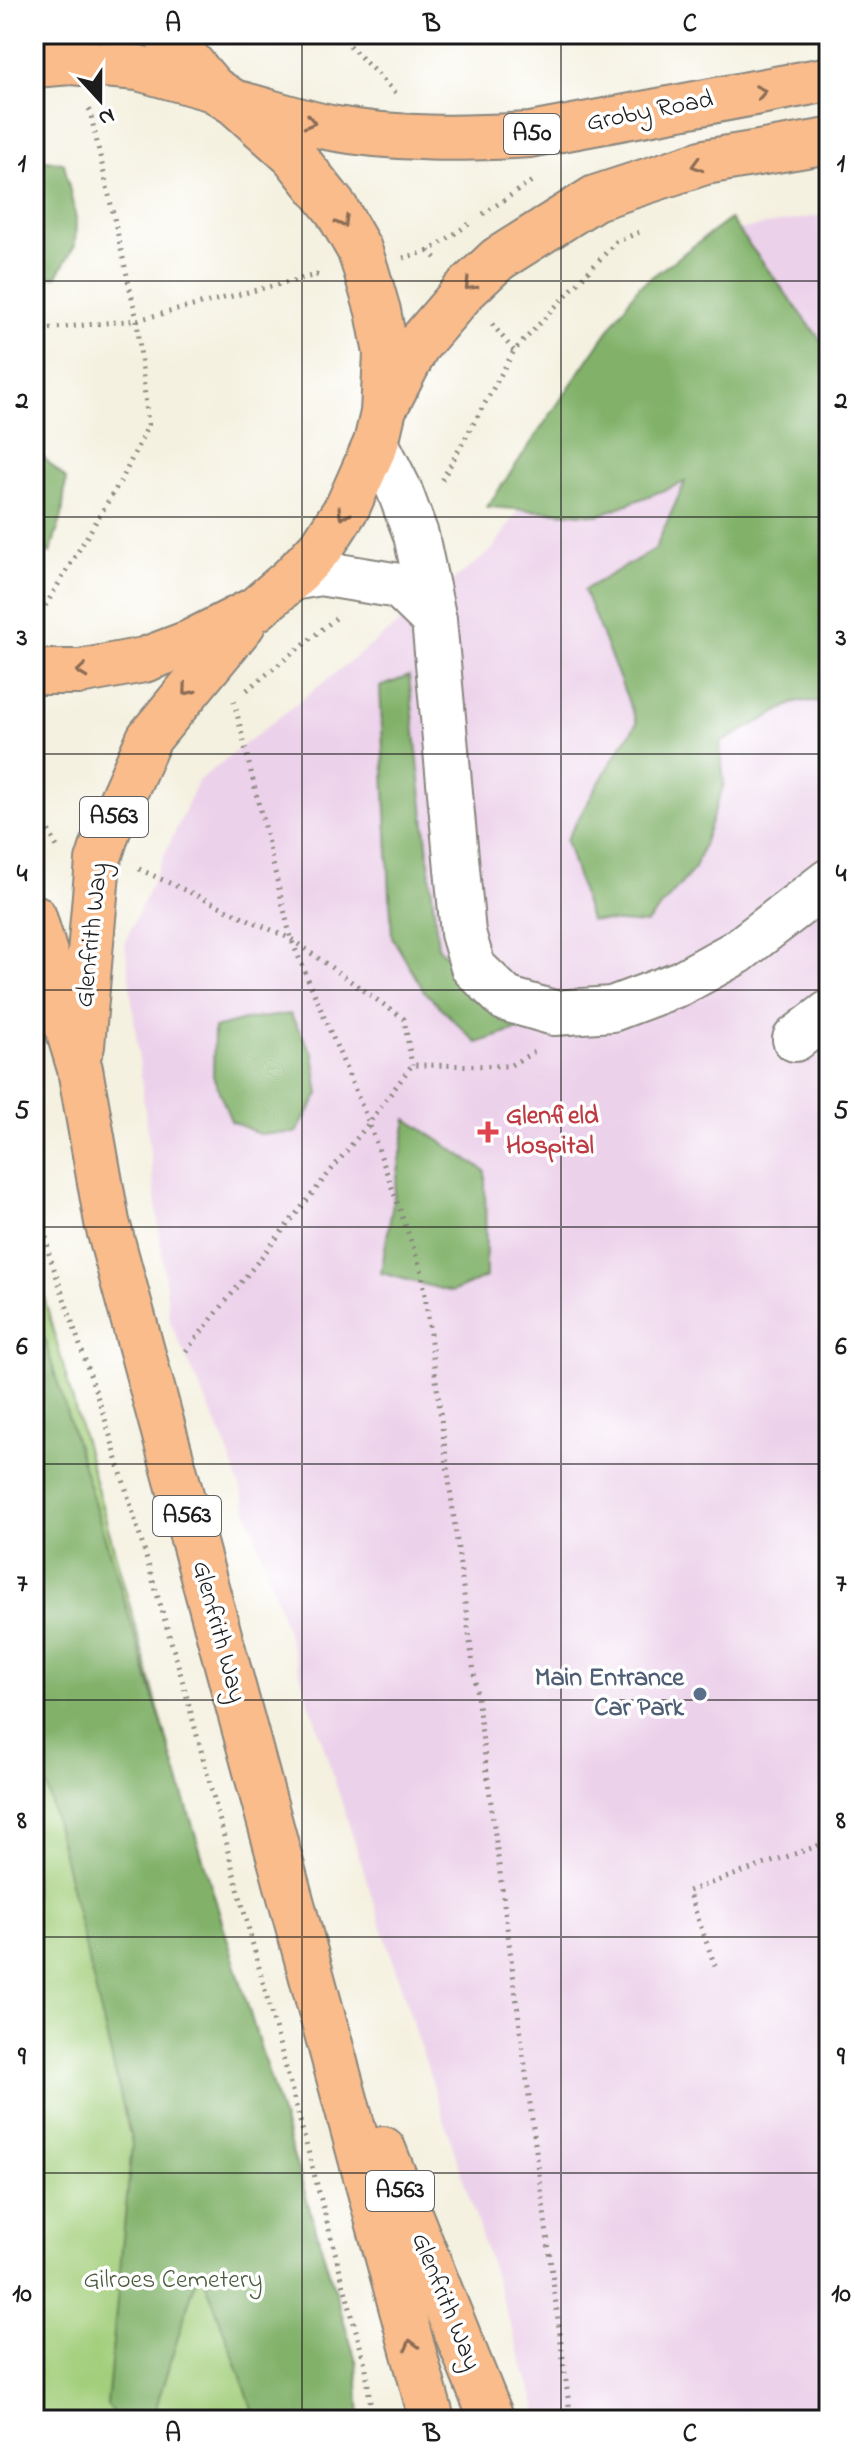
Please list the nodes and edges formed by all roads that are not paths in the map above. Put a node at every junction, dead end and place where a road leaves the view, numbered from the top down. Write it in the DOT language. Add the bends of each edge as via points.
graph roads {
  1 [pos="166,34"];
  2 [pos="52,64"];
  3 [pos="829,79"];
  4 [pos="224,96"];
  5 [pos="827,159"];
  6 [pos="379,428"];
  7 [pos="292,578"];
  8 [pos="256,609"];
  9 [pos="434,620"];
  10 [pos="34,672"];
  11 [pos="829,881"];
  12 [pos="34,917"];
  13 [pos="829,1013"];
  14 [pos="795,1039"];
  15 [pos="80,1069"];
  16 [pos="307,1961"];
  17 [pos="432,2420"];
  18 [pos="492,2420"];
  1 -- 4 [label="highway"];
  2 -- 4 [label="highway, A50" via="138,68"];
  4 -- 3 [label="highway, Groby Road / A50, one-way" via="332,128 419,137 495,137 530,135"];
  4 -- 6 [label="highway, A50, one-way" via="294,156 336,209 359,249 386,353"];
  5 -- 6 [label="highway, A50, one-way" via="705,162 595,198 498,259 465,290 417,346"];
  6 -- 7 [label="highway, A50, one-way" via="348,506 323,545"];
  6 -- 9 [label="street" via="416,535"];
  7 -- 8 [label="highway, A50"];
  7 -- 9 [label="street" via="320,573 399,586"];
  8 -- 10 [label="highway, A50, one-way" via="144,660 79,672"];
  8 -- 15 [label="highway, Glenfrith Way / A563, one-way" via="149,738 108,830 98,861"];
  9 -- 11 [label="street" via="463,933 473,967 506,999 554,1013 612,1009 681,983 737,952"];
  12 -- 15 [label="highway, Glenfrith Way / A563"];
  13 -- 14 [label="street"];
  15 -- 16 [label="highway, Glenfrith Way / A563" via="107,1222"];
  17 -- 16 [label="highway, Glenfrith Way / A563, one-way"];
  16 -- 18 [label="highway, Glenfrith Way / A563"];
}
